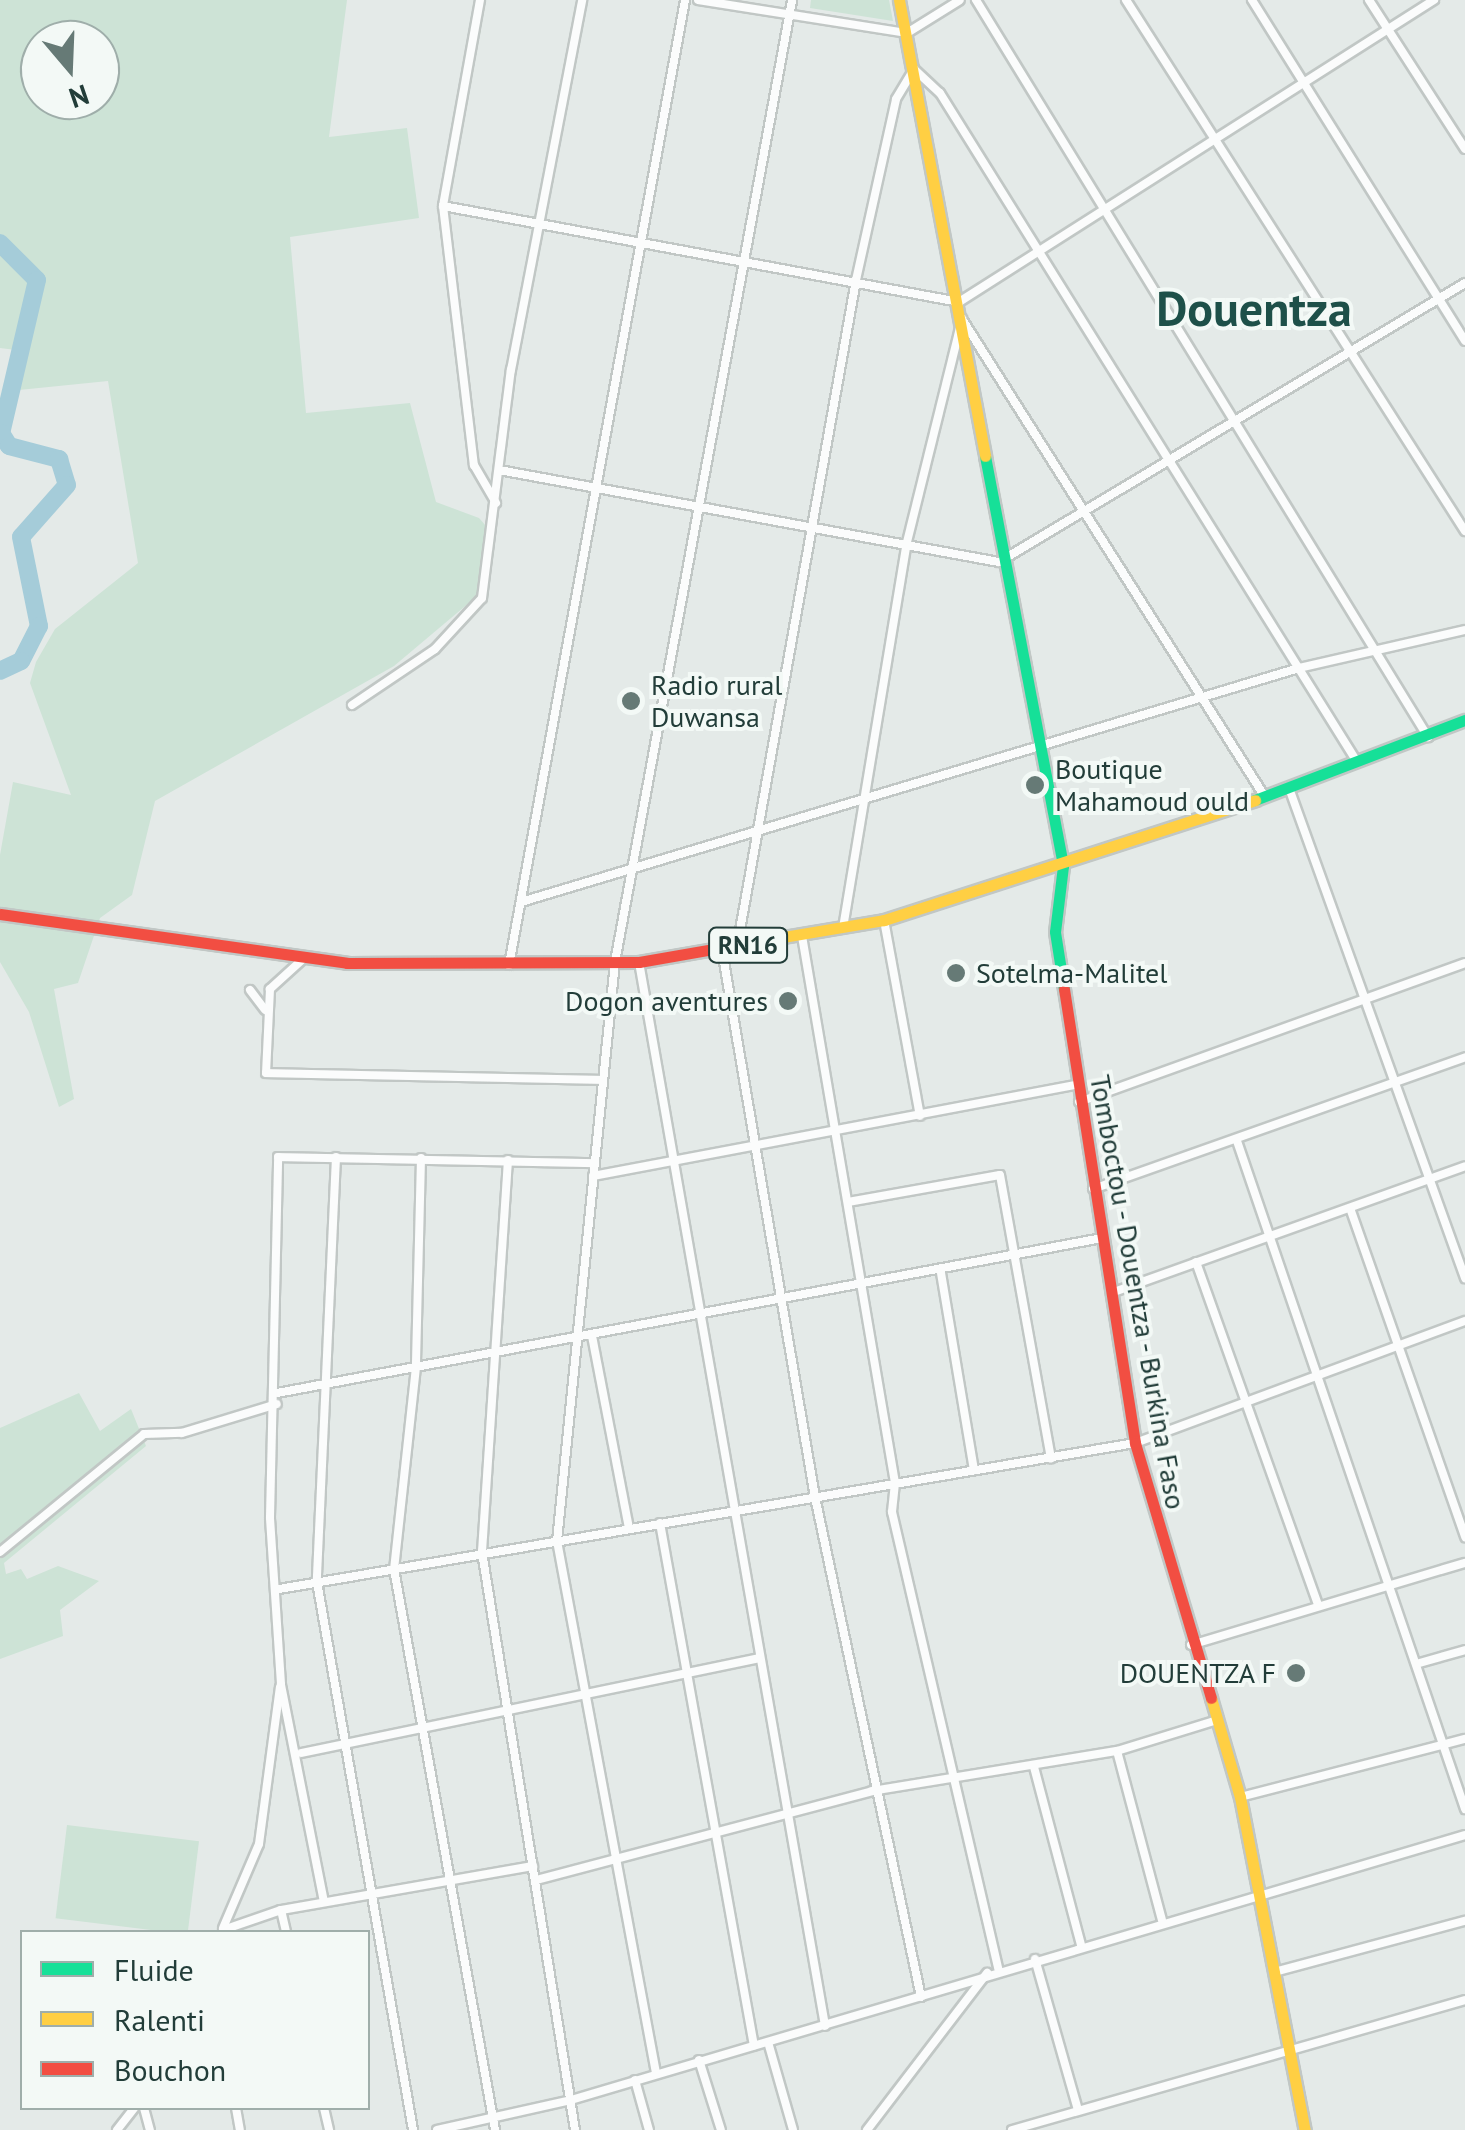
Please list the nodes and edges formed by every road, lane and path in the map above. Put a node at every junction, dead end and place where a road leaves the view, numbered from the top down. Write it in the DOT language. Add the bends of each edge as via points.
graph roads {
  1 [pos="480,0"];
  2 [pos="582,0"];
  3 [pos="685,0"];
  4 [pos="698,0"];
  5 [pos="792,0"];
  6 [pos="899,0"];
  7 [pos="960,0"];
  8 [pos="976,0"];
  9 [pos="1126,0"];
  10 [pos="1252,0"];
  11 [pos="1369,0"];
  12 [pos="1434,0"];
  13 [pos="789,16"];
  14 [pos="1388,28"];
  15 [pos="907,33"];
  16 [pos="914,68"];
  17 [pos="1304,82"];
  18 [pos="1212,140"];
  19 [pos="1465,149"];
  20 [pos="443,206"];
  21 [pos="1107,206"];
  22 [pos="540,222"];
  23 [pos="641,240"];
  24 [pos="1038,249"];
  25 [pos="741,259"];
  26 [pos="856,280"];
  27 [pos="1465,283"];
  28 [pos="1439,299"];
  29 [pos="959,302"];
  30 [pos="962,318"];
  31 [pos="1465,340"];
  32 [pos="1347,356"];
  33 [pos="1234,425"];
  34 [pos="1166,468"];
  35 [pos="498,470"];
  36 [pos="596,489"];
  37 [pos="496,504"];
  38 [pos="696,512"];
  39 [pos="1086,513"];
  40 [pos="810,529"];
  41 [pos="1465,531"];
  42 [pos="906,546"];
  43 [pos="999,562"];
  44 [pos="1465,630"];
  45 [pos="1374,647"];
  46 [pos="1299,668"];
  47 [pos="1203,697"];
  48 [pos="352,705"];
  49 [pos="1465,720"];
  50 [pos="1428,737"];
  51 [pos="1037,746"];
  52 [pos="1357,762"];
  53 [pos="1289,788"];
  54 [pos="1265,797"];
  55 [pos="860,799"];
  56 [pos="757,830"];
  57 [pos="1063,866"];
  58 [pos="632,868"];
  59 [pos="521,902"];
  60 [pos="0,914"];
  61 [pos="884,920"];
  62 [pos="842,928"];
  63 [pos="802,936"];
  64 [pos="737,947"];
  65 [pos="722,950"];
  66 [pos="303,960"];
  67 [pos="614,962"];
  68 [pos="638,962"];
  69 [pos="1465,963"];
  70 [pos="509,965"];
  71 [pos="250,990"];
  72 [pos="1365,999"];
  73 [pos="265,1010"];
  74 [pos="1465,1057"];
  75 [pos="602,1080"];
  76 [pos="1395,1083"];
  77 [pos="1075,1085"];
  78 [pos="1078,1102"];
  79 [pos="920,1116"];
  80 [pos="835,1133"];
  81 [pos="1237,1141"];
  82 [pos="758,1148"];
  83 [pos="336,1158"];
  84 [pos="422,1158"];
  85 [pos="508,1160"];
  86 [pos="594,1163"];
  87 [pos="669,1165"];
  88 [pos="1465,1166"];
  89 [pos="594,1176"];
  90 [pos="1430,1179"];
  91 [pos="1094,1189"];
  92 [pos="848,1202"];
  93 [pos="1350,1208"];
  94 [pos="1270,1236"];
  95 [pos="1102,1238"];
  96 [pos="1018,1259"];
  97 [pos="1196,1262"];
  98 [pos="941,1273"];
  99 [pos="1465,1278"];
  100 [pos="863,1287"];
  101 [pos="1110,1292"];
  102 [pos="783,1301"];
  103 [pos="696,1317"];
  104 [pos="1465,1321"];
  105 [pos="587,1337"];
  106 [pos="1398,1345"];
  107 [pos="493,1354"];
  108 [pos="416,1367"];
  109 [pos="1317,1375"];
  110 [pos="332,1383"];
  111 [pos="278,1393"];
  112 [pos="1248,1401"];
  113 [pos="277,1404"];
  114 [pos="1135,1443"];
  115 [pos="1051,1458"];
  116 [pos="974,1470"];
  117 [pos="895,1483"];
  118 [pos="815,1497"];
  119 [pos="732,1511"];
  120 [pos="660,1523"];
  121 [pos="629,1528"];
  122 [pos="1465,1536"];
  123 [pos="557,1541"];
  124 [pos="0,1552"];
  125 [pos="482,1552"];
  126 [pos="1465,1562"];
  127 [pos="394,1569"];
  128 [pos="317,1582"];
  129 [pos="1388,1584"];
  130 [pos="279,1589"];
  131 [pos="1318,1604"];
  132 [pos="1191,1646"];
  133 [pos="1465,1650"];
  134 [pos="758,1658"];
  135 [pos="1416,1664"];
  136 [pos="684,1674"];
  137 [pos="282,1684"];
  138 [pos="583,1695"];
  139 [pos="506,1711"];
  140 [pos="1217,1720"];
  141 [pos="421,1728"];
  142 [pos="1465,1739"];
  143 [pos="347,1744"];
  144 [pos="1443,1745"];
  145 [pos="1118,1751"];
  146 [pos="301,1753"];
  147 [pos="1034,1767"];
  148 [pos="951,1778"];
  149 [pos="872,1792"];
  150 [pos="1240,1797"];
  151 [pos="1465,1809"];
  152 [pos="787,1817"];
  153 [pos="1465,1835"];
  154 [pos="710,1839"];
  155 [pos="613,1862"];
  156 [pos="533,1866"];
  157 [pos="447,1880"];
  158 [pos="536,1880"];
  159 [pos="1258,1891"];
  160 [pos="366,1894"];
  161 [pos="324,1902"];
  162 [pos="281,1910"];
  163 [pos="1162,1920"];
  164 [pos="1465,1922"];
  165 [pos="222,1930"];
  166 [pos="225,1930"];
  167 [pos="286,1930"];
  168 [pos="1081,1946"];
  169 [pos="1035,1959"];
  170 [pos="998,1970"];
  171 [pos="1274,1972"];
  172 [pos="987,1973"];
  173 [pos="920,1997"];
  174 [pos="1465,2000"];
  175 [pos="825,2026"];
  176 [pos="768,2042"];
  177 [pos="754,2046"];
  178 [pos="1289,2047"];
  179 [pos="699,2060"];
  180 [pos="656,2072"];
  181 [pos="635,2080"];
  182 [pos="572,2100"];
  183 [pos="132,2110"];
  184 [pos="1078,2110"];
  185 [pos="492,2118"];
  186 [pos="117,2130"];
  187 [pos="413,2130"];
  188 [pos="437,2130"];
  189 [pos="495,2130"];
  190 [pos="575,2130"];
  191 [pos="649,2130"];
  192 [pos="722,2130"];
  193 [pos="793,2130"];
  194 [pos="867,2130"];
  195 [pos="1012,2130"];
  196 [pos="1305,2130"];
  1 -- 20 [label="street"];
  2 -- 22 [label="street"];
  3 -- 23 [label="street"];
  4 -- 13 [label="street"];
  5 -- 13 [label="street"];
  6 -- 15 [label="main road, Tomboctou - Douentza - Burkina Faso"];
  7 -- 15 [label="street"];
  8 -- 21 [label="street"];
  9 -- 18 [label="street"];
  10 -- 17 [label="street"];
  11 -- 14 [label="street"];
  12 -- 14 [label="street"];
  13 -- 15 [label="street"];
  13 -- 25 [label="street"];
  14 -- 17 [label="street"];
  14 -- 19 [label="street"];
  15 -- 16 [label="main road, Tomboctou - Douentza - Burkina Faso"];
  16 -- 24 [label="street" via="940,93"];
  16 -- 26 [label="street" via="896,99"];
  16 -- 29 [label="main road, Tomboctou - Douentza - Burkina Faso"];
  17 -- 18 [label="street"];
  17 -- 28 [label="street"];
  18 -- 21 [label="street"];
  18 -- 32 [label="street"];
  20 -- 22 [label="street"];
  20 -- 37 [label="street" via="474,466"];
  21 -- 24 [label="street"];
  21 -- 33 [label="street"];
  22 -- 23 [label="street"];
  22 -- 35 [label="street"];
  23 -- 25 [label="street"];
  23 -- 36 [label="street"];
  24 -- 29 [label="street"];
  24 -- 34 [label="street"];
  25 -- 26 [label="street"];
  25 -- 38 [label="street"];
  26 -- 29 [label="street"];
  26 -- 40 [label="street"];
  27 -- 28 [label="street"];
  28 -- 31 [label="street"];
  28 -- 32 [label="street"];
  29 -- 30 [label="main road, Tomboctou - Douentza - Burkina Faso"];
  30 -- 39 [label="street"];
  30 -- 42 [label="street"];
  30 -- 43 [label="main road, Tomboctou - Douentza - Burkina Faso"];
  32 -- 33 [label="street"];
  32 -- 41 [label="street"];
  33 -- 34 [label="street"];
  33 -- 45 [label="street"];
  34 -- 39 [label="street"];
  34 -- 46 [label="street"];
  35 -- 36 [label="street"];
  35 -- 37 [label="street"];
  36 -- 38 [label="street"];
  36 -- 59 [label="street"];
  37 -- 48 [label="street" via="482,598 436,649"];
  38 -- 40 [label="street"];
  38 -- 58 [label="street"];
  39 -- 43 [label="street"];
  39 -- 47 [label="street"];
  40 -- 42 [label="street"];
  40 -- 56 [label="street"];
  42 -- 43 [label="street"];
  42 -- 55 [label="street"];
  43 -- 51 [label="main road, Tomboctou - Douentza - Burkina Faso"];
  44 -- 45 [label="street"];
  45 -- 46 [label="street"];
  45 -- 50 [label="street"];
  46 -- 47 [label="street"];
  46 -- 52 [label="street"];
  47 -- 51 [label="street"];
  47 -- 54 [label="street"];
  49 -- 50 [label="main road, RN16"];
  50 -- 52 [label="main road, RN16"];
  51 -- 55 [label="street"];
  51 -- 57 [label="main road, Tomboctou - Douentza - Burkina Faso"];
  52 -- 53 [label="main road, RN16"];
  53 -- 54 [label="main road, RN16"];
  53 -- 72 [label="street"];
  54 -- 57 [label="main road, RN16"];
  55 -- 56 [label="street"];
  55 -- 62 [label="street"];
  56 -- 58 [label="street"];
  56 -- 64 [label="street"];
  57 -- 61 [label="main road, RN16"];
  57 -- 77 [label="main road, Tomboctou - Douentza - Burkina Faso" via="1055,932"];
  58 -- 59 [label="street"];
  58 -- 67 [label="street"];
  59 -- 70 [label="street"];
  60 -- 66 [label="main road, RN16"];
  61 -- 62 [label="main road, RN16"];
  61 -- 79 [label="street"];
  62 -- 63 [label="main road, RN16"];
  63 -- 64 [label="main road, RN16"];
  63 -- 80 [label="street"];
  64 -- 65 [label="main road, RN16"];
  65 -- 68 [label="main road, RN16"];
  65 -- 82 [label="street"];
  66 -- 70 [label="main road, RN16"];
  66 -- 73 [label="street" via="278,978"];
  67 -- 68 [label="main road, RN16"];
  67 -- 70 [label="main road, RN16"];
  67 -- 75 [label="street"];
  68 -- 87 [label="street"];
  69 -- 72 [label="street"];
  71 -- 73 [label="street"];
  72 -- 76 [label="street"];
  72 -- 78 [label="street"];
  73 -- 75 [label="street" via="262,1063 276,1076"];
  74 -- 76 [label="street"];
  75 -- 86 [label="street"];
  76 -- 81 [label="street"];
  76 -- 90 [label="street"];
  77 -- 78 [label="main road, Tomboctou - Douentza - Burkina Faso"];
  77 -- 79 [label="street"];
  78 -- 91 [label="main road, Tomboctou - Douentza - Burkina Faso"];
  79 -- 80 [label="street"];
  80 -- 82 [label="street"];
  80 -- 92 [label="street"];
  81 -- 91 [label="street"];
  81 -- 94 [label="street"];
  82 -- 87 [label="street"];
  82 -- 102 [label="street"];
  83 -- 84 [label="street"];
  83 -- 110 [label="street"];
  83 -- 111 [label="street" via="278,1157"];
  84 -- 85 [label="street"];
  84 -- 108 [label="street"];
  85 -- 86 [label="street"];
  85 -- 107 [label="street"];
  86 -- 89 [label="street"];
  87 -- 89 [label="street"];
  87 -- 103 [label="street"];
  88 -- 90 [label="street"];
  89 -- 105 [label="street"];
  90 -- 93 [label="street"];
  90 -- 99 [label="street"];
  91 -- 95 [label="main road, Tomboctou - Douentza - Burkina Faso"];
  92 -- 96 [label="street" via="1000,1175"];
  92 -- 100 [label="street"];
  93 -- 94 [label="street"];
  93 -- 106 [label="street"];
  94 -- 97 [label="street"];
  94 -- 109 [label="street"];
  95 -- 96 [label="street"];
  95 -- 101 [label="main road, Tomboctou - Douentza - Burkina Faso"];
  96 -- 98 [label="street"];
  96 -- 115 [label="street"];
  97 -- 101 [label="street"];
  97 -- 112 [label="street"];
  98 -- 100 [label="street"];
  98 -- 116 [label="street"];
  100 -- 102 [label="street"];
  100 -- 117 [label="street"];
  101 -- 114 [label="main road, Tomboctou - Douentza - Burkina Faso"];
  102 -- 103 [label="street"];
  102 -- 118 [label="street"];
  103 -- 105 [label="street"];
  103 -- 119 [label="street"];
  104 -- 106 [label="street"];
  105 -- 107 [label="street"];
  105 -- 121 [label="street"];
  105 -- 123 [label="street"];
  106 -- 109 [label="street"];
  106 -- 122 [label="street"];
  107 -- 108 [label="street"];
  107 -- 125 [label="street"];
  108 -- 110 [label="street"];
  108 -- 127 [label="street"];
  109 -- 112 [label="street"];
  109 -- 129 [label="street"];
  110 -- 111 [label="street"];
  110 -- 128 [label="street"];
  111 -- 113 [label="street"];
  112 -- 114 [label="street"];
  112 -- 131 [label="street"];
  113 -- 124 [label="street" via="182,1433 144,1434"];
  113 -- 130 [label="street" via="270,1517"];
  114 -- 115 [label="street"];
  114 -- 132 [label="main road, Tomboctou - Douentza - Burkina Faso"];
  115 -- 116 [label="street"];
  116 -- 117 [label="street"];
  117 -- 118 [label="street"];
  117 -- 148 [label="street" via="892,1512"];
  118 -- 119 [label="street"];
  118 -- 149 [label="street"];
  119 -- 120 [label="street"];
  119 -- 134 [label="street"];
  120 -- 121 [label="street"];
  120 -- 136 [label="street"];
  121 -- 123 [label="street"];
  123 -- 125 [label="street"];
  123 -- 138 [label="street"];
  125 -- 127 [label="street"];
  125 -- 139 [label="street"];
  126 -- 129 [label="street"];
  127 -- 128 [label="street"];
  127 -- 141 [label="street"];
  128 -- 130 [label="street"];
  128 -- 143 [label="street"];
  129 -- 131 [label="street"];
  129 -- 135 [label="street"];
  130 -- 137 [label="street"];
  131 -- 132 [label="street"];
  132 -- 140 [label="main road, Tomboctou - Douentza - Burkina Faso"];
  133 -- 135 [label="street"];
  134 -- 136 [label="street"];
  134 -- 152 [label="street"];
  135 -- 144 [label="street"];
  136 -- 138 [label="street"];
  136 -- 154 [label="street"];
  137 -- 146 [label="street"];
  137 -- 165 [label="street" via="270,1716 260,1844"];
  138 -- 139 [label="street"];
  138 -- 155 [label="street"];
  139 -- 141 [label="street"];
  139 -- 156 [label="street"];
  140 -- 145 [label="street"];
  140 -- 150 [label="main road, Tomboctou - Douentza - Burkina Faso"];
  141 -- 143 [label="street"];
  141 -- 157 [label="street"];
  142 -- 144 [label="street"];
  143 -- 146 [label="street"];
  143 -- 160 [label="street"];
  144 -- 150 [label="street"];
  144 -- 151 [label="street"];
  145 -- 147 [label="street"];
  145 -- 163 [label="street"];
  146 -- 161 [label="street"];
  147 -- 148 [label="street"];
  147 -- 168 [label="street"];
  148 -- 149 [label="street"];
  148 -- 170 [label="street"];
  149 -- 152 [label="street"];
  149 -- 173 [label="street"];
  150 -- 159 [label="main road, Tomboctou - Douentza - Burkina Faso"];
  152 -- 154 [label="street"];
  152 -- 175 [label="street"];
  153 -- 159 [label="street"];
  154 -- 155 [label="street"];
  154 -- 177 [label="street"];
  155 -- 158 [label="street"];
  155 -- 180 [label="street"];
  156 -- 157 [label="street"];
  156 -- 158 [label="street"];
  157 -- 160 [label="street"];
  157 -- 185 [label="street"];
  158 -- 182 [label="street"];
  159 -- 163 [label="street"];
  159 -- 171 [label="main road, Tomboctou - Douentza - Burkina Faso"];
  160 -- 161 [label="street"];
  160 -- 187 [label="street"];
  161 -- 162 [label="street"];
  162 -- 166 [label="street"];
  162 -- 167 [label="street"];
  163 -- 168 [label="street"];
  164 -- 171 [label="street"];
  168 -- 169 [label="street"];
  169 -- 170 [label="street"];
  169 -- 184 [label="street"];
  170 -- 172 [label="street"];
  171 -- 178 [label="main road, Tomboctou - Douentza - Burkina Faso"];
  172 -- 173 [label="street"];
  172 -- 194 [label="street"];
  173 -- 175 [label="street"];
  174 -- 178 [label="street"];
  175 -- 176 [label="street"];
  176 -- 177 [label="street"];
  176 -- 193 [label="street"];
  177 -- 179 [label="street"];
  178 -- 184 [label="street"];
  178 -- 196 [label="main road, Tomboctou - Douentza - Burkina Faso"];
  179 -- 180 [label="street"];
  179 -- 192 [label="street"];
  180 -- 181 [label="street"];
  181 -- 182 [label="street"];
  181 -- 191 [label="street"];
  182 -- 185 [label="street"];
  182 -- 190 [label="street"];
  183 -- 186 [label="street"];
  184 -- 195 [label="street"];
  185 -- 188 [label="street"];
  185 -- 189 [label="street"];
}
